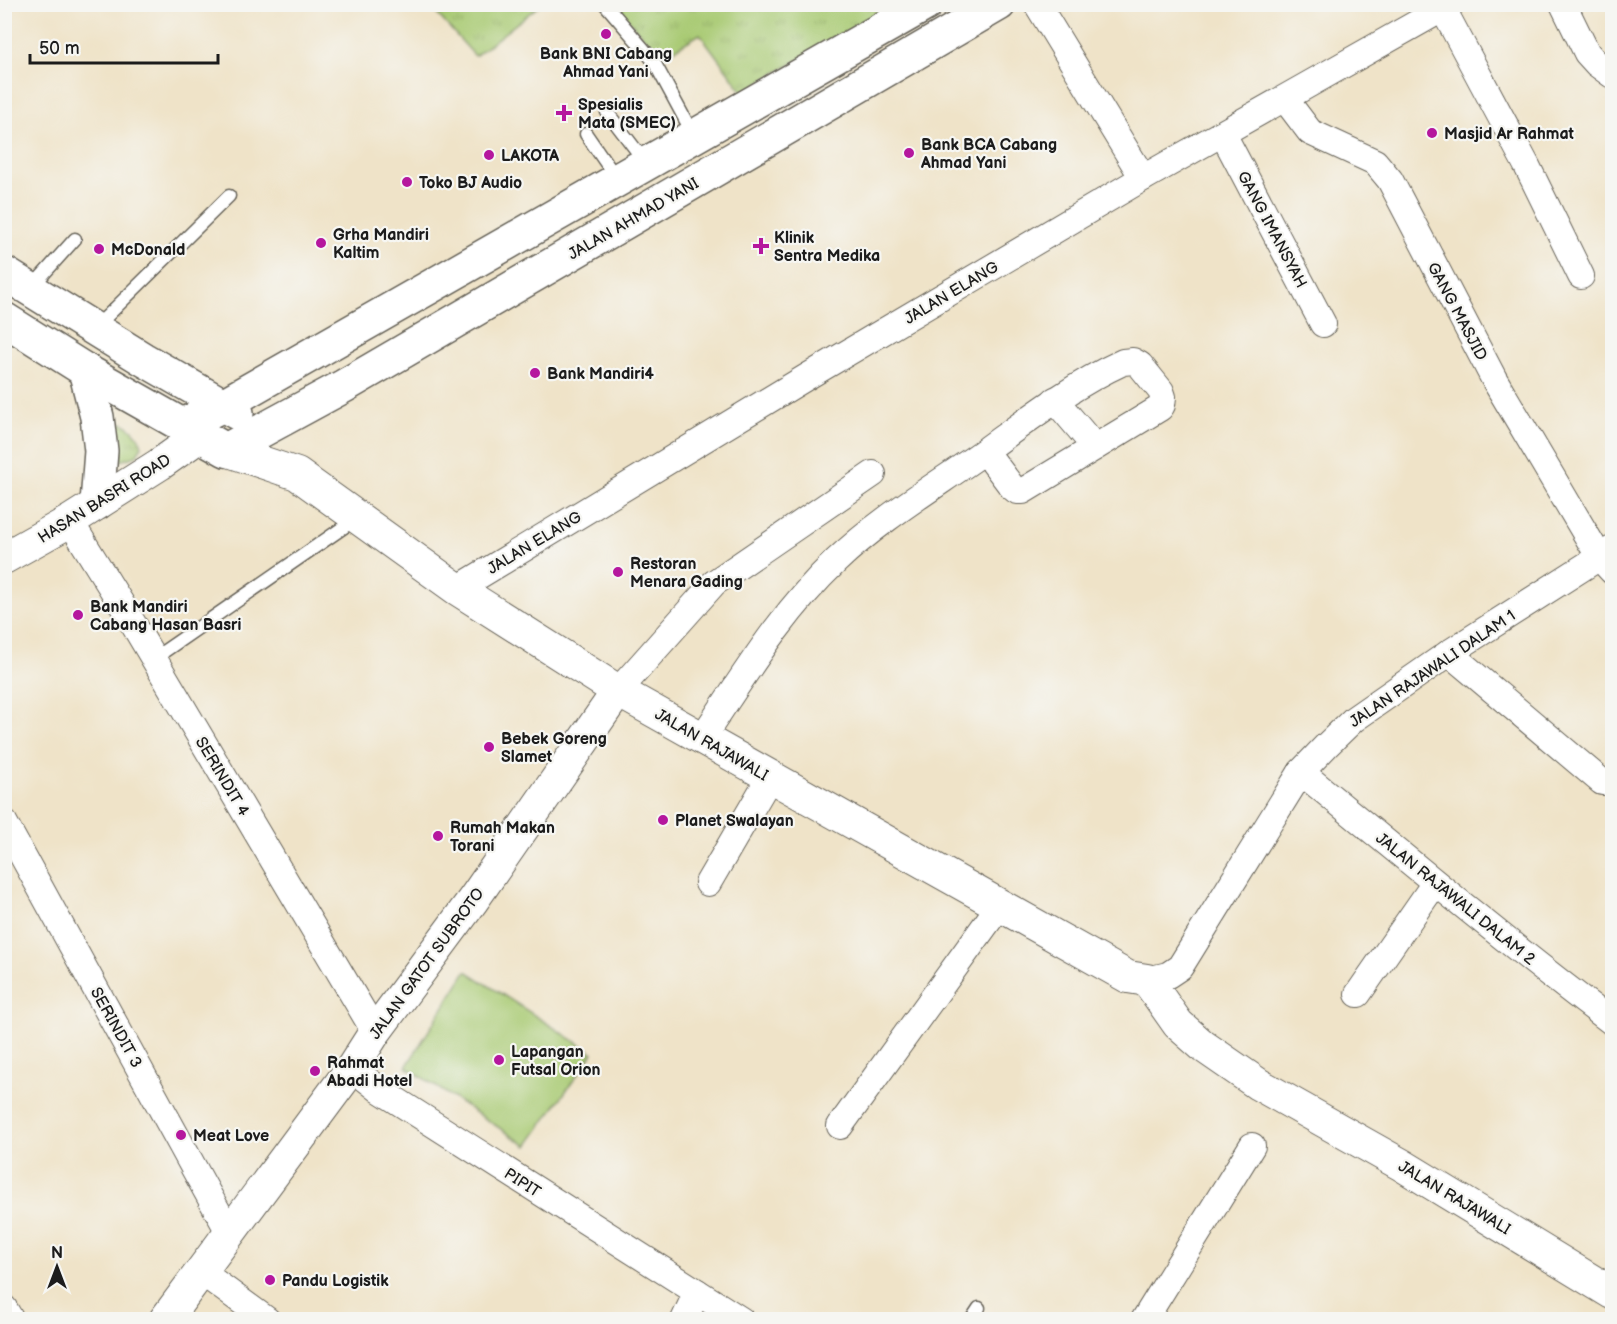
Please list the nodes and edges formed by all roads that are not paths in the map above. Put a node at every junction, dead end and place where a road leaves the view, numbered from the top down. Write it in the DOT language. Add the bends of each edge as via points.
graph roads {
  1 [pos="605,4"];
  2 [pos="926,4"];
  3 [pos="999,4"];
  4 [pos="1037,4"];
  5 [pos="1563,4"];
  6 [pos="1447,7"];
  7 [pos="1612,75"];
  8 [pos="1285,99"];
  9 [pos="608,112"];
  10 [pos="586,134"];
  11 [pos="1223,134"];
  12 [pos="694,136"];
  13 [pos="646,164"];
  14 [pos="1143,178"];
  15 [pos="618,180"];
  16 [pos="229,196"];
  17 [pos="75,239"];
  18 [pos="1581,276"];
  19 [pos="17,281"];
  20 [pos="4,319"];
  21 [pos="1323,324"];
  22 [pos="94,328"];
  23 [pos="85,370"];
  24 [pos="1055,400"];
  25 [pos="223,405"];
  26 [pos="265,429"];
  27 [pos="204,437"];
  28 [pos="1095,447"];
  29 [pos="985,451"];
  30 [pos="297,474"];
  31 [pos="873,474"];
  32 [pos="98,503"];
  33 [pos="358,517"];
  34 [pos="70,521"];
  35 [pos="4,558"];
  36 [pos="1608,559"];
  37 [pos="457,589"];
  38 [pos="1449,653"];
  39 [pos="153,659"];
  40 [pos="618,691"];
  41 [pos="702,738"];
  42 [pos="1301,772"];
  43 [pos="770,777"];
  44 [pos="1602,782"];
  45 [pos="4,822"];
  46 [pos="708,883"];
  47 [pos="1435,883"];
  48 [pos="1000,905"];
  49 [pos="1147,980"];
  50 [pos="1358,994"];
  51 [pos="1612,1022"];
  52 [pos="375,1032"];
  53 [pos="352,1068"];
  54 [pos="840,1126"];
  55 [pos="1252,1146"];
  56 [pos="229,1232"];
  57 [pos="200,1271"];
  58 [pos="697,1292"];
  59 [pos="1612,1293"];
  60 [pos="4,1308"];
  61 [pos="979,1308"];
  62 [pos="11,1320"];
  63 [pos="165,1320"];
  64 [pos="267,1320"];
  65 [pos="684,1320"];
  66 [pos="741,1320"];
  67 [pos="970,1320"];
  68 [pos="1144,1320"];
  1 -- 12 [label="lane" via="653,60"];
  2 -- 12 [label="main road"];
  3 -- 26 [label="main road, JALAN AHMAD YANI"];
  4 -- 14 [label="street"];
  5 -- 7 [label="street" via="1587,53"];
  6 -- 8 [label="street, JALAN ELANG"];
  6 -- 18 [label="street"];
  8 -- 11 [label="street, JALAN ELANG"];
  8 -- 36 [label="street, GANG MASJID" via="1310,132 1375,162 1385,174 1494,380"];
  9 -- 13 [label="lane"];
  10 -- 15 [label="lane"];
  11 -- 14 [label="street, JALAN ELANG"];
  11 -- 21 [label="street, GANG IMANSYAH"];
  12 -- 13 [label="main road"];
  13 -- 15 [label="main road"];
  14 -- 37 [label="street, JALAN ELANG"];
  15 -- 25 [label="main road"];
  16 -- 22 [label="lane"];
  17 -- 19 [label="lane"];
  19 -- 22 [label="main road"];
  20 -- 23 [label="main road"];
  22 -- 25 [label="main road"];
  23 -- 27 [label="main road"];
  23 -- 32 [label="main road" via="101,451"];
  24 -- 28 [label="street"];
  24 -- 28 [label="street" via="1123,362 1140,364 1162,394 1162,405"];
  24 -- 29 [label="street"];
  25 -- 26 [label="main road"];
  25 -- 27 [label="main road"];
  26 -- 27 [label="main road, JALAN AHMAD YANI"];
  26 -- 30 [label="street"];
  27 -- 30 [label="street"];
  27 -- 32 [label="street, HASAN BASRI ROAD"];
  28 -- 29 [label="street" via="1022,491 1012,487"];
  29 -- 41 [label="street" via="886,520 837,560 759,651"];
  30 -- 33 [label="street, JALAN RAJAWALI"];
  31 -- 40 [label="street" via="714,583"];
  32 -- 34 [label="street, HASAN BASRI ROAD"];
  33 -- 37 [label="street, JALAN RAJAWALI"];
  33 -- 39 [label="lane"];
  34 -- 35 [label="street, HASAN BASRI ROAD"];
  34 -- 39 [label="street, SERINDIT 4"];
  36 -- 38 [label="street, JALAN RAJAWALI DALAM 1"];
  37 -- 40 [label="street, JALAN RAJAWALI"];
  38 -- 42 [label="street, JALAN RAJAWALI DALAM 1" via="1354,719"];
  38 -- 44 [label="street"];
  39 -- 52 [label="street, SERINDIT 4"];
  40 -- 41 [label="street, JALAN RAJAWALI"];
  40 -- 52 [label="street, JALAN GATOT SUBROTO" via="473,900"];
  41 -- 43 [label="street, JALAN RAJAWALI"];
  42 -- 47 [label="street, JALAN RAJAWALI DALAM 2"];
  42 -- 49 [label="street, JALAN RAJAWALI DALAM 1" via="1180,967"];
  43 -- 46 [label="street"];
  43 -- 48 [label="street, JALAN RAJAWALI"];
  45 -- 56 [label="street, SERINDIT 3"];
  47 -- 50 [label="street"];
  47 -- 51 [label="street, JALAN RAJAWALI DALAM 2"];
  48 -- 49 [label="street, JALAN RAJAWALI" via="1128,977"];
  48 -- 54 [label="street"];
  49 -- 59 [label="street, JALAN RAJAWALI" via="1178,1024 1203,1047 1258,1084 1402,1165"];
  52 -- 53 [label="street, JALAN GATOT SUBROTO"];
  53 -- 56 [label="street, JALAN GATOT SUBROTO"];
  53 -- 58 [label="street, PIPIT" via="380,1090"];
  55 -- 68 [label="street"];
  56 -- 57 [label="street, JALAN GATOT SUBROTO"];
  57 -- 63 [label="street, JALAN GATOT SUBROTO"];
  57 -- 64 [label="street"];
  58 -- 65 [label="street"];
  58 -- 66 [label="street, PIPIT"];
  60 -- 62 [label="street"];
  61 -- 67 [label="lane"];
}
